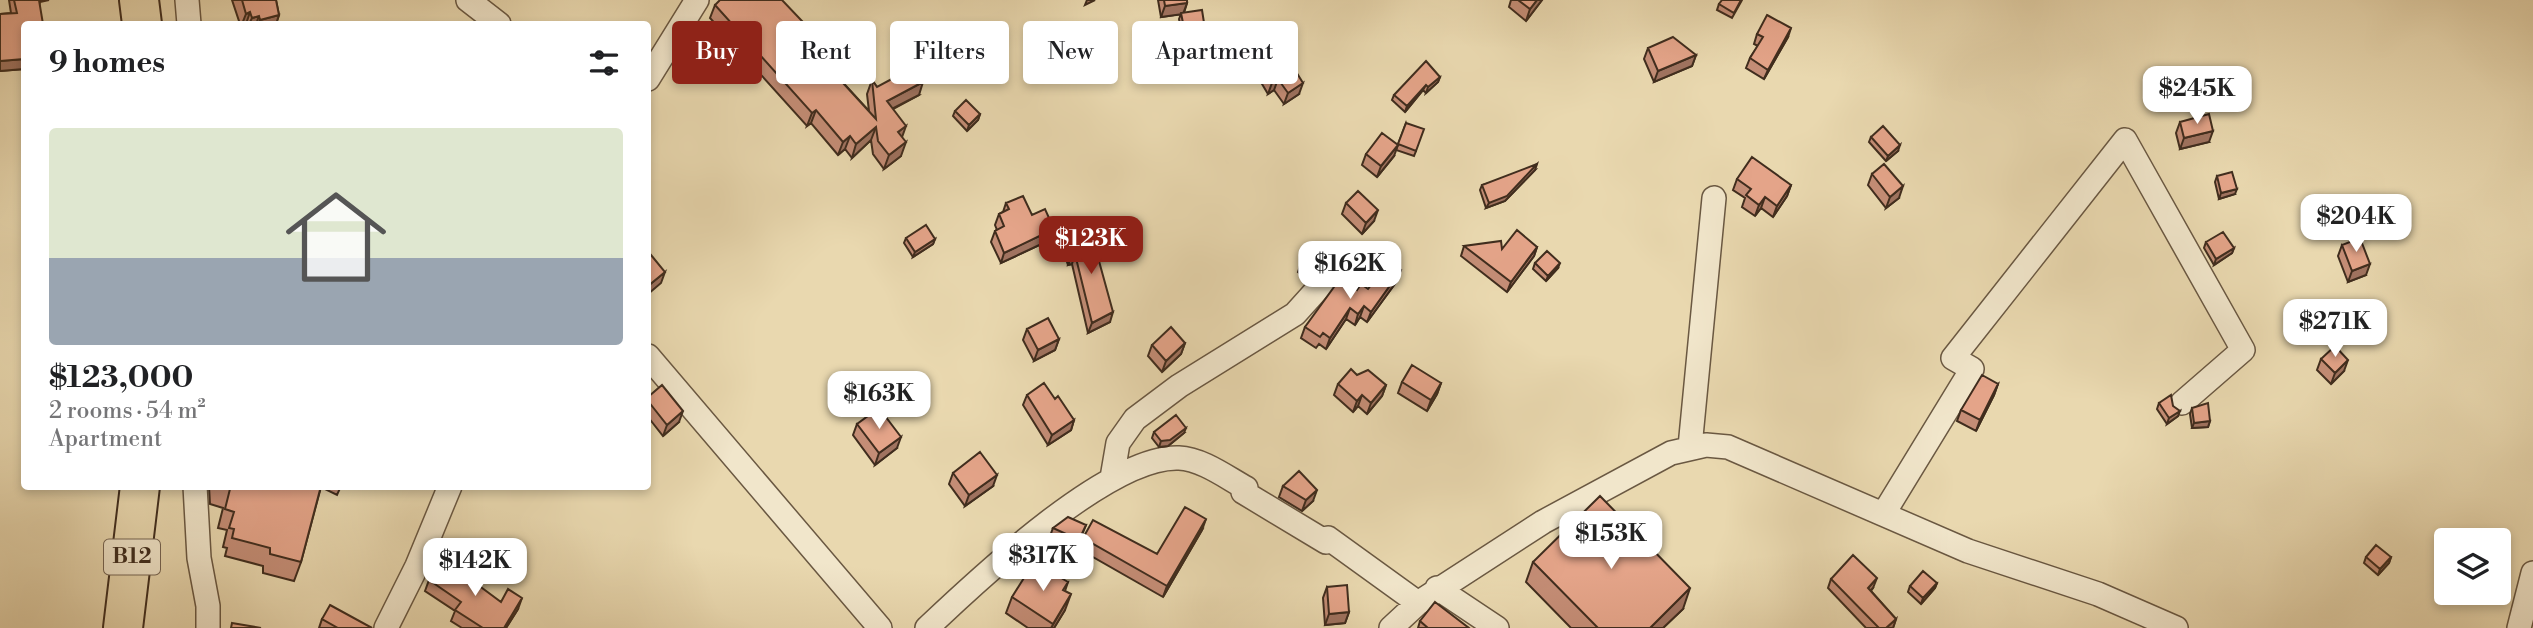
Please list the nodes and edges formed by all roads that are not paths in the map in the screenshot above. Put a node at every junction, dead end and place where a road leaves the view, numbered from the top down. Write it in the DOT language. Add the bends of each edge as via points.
graph roads {
  1 [pos="139,0"];
  2 [pos="187,0"];
  3 [pos="468,0"];
  4 [pos="697,0"];
  5 [pos="142,21"];
  6 [pos="188,21"];
  7 [pos="495,21"];
  8 [pos="651,74"];
  9 [pos="1714,198"];
  10 [pos="1341,263"];
  11 [pos="651,360"];
  12 [pos="2182,402"];
  13 [pos="1690,447"];
  14 [pos="1112,478"];
  15 [pos="140,490"];
  16 [pos="195,490"];
  17 [pos="448,490"];
  18 [pos="1884,513"];
  19 [pos="2533,573"];
  20 [pos="1437,588"];
  21 [pos="1418,603"];
  22 [pos="124,628"];
  23 [pos="208,628"];
  24 [pos="386,628"];
  25 [pos="880,628"];
  26 [pos="927,628"];
  27 [pos="1391,628"];
  28 [pos="1497,628"];
  29 [pos="2176,628"];
  30 [pos="2519,628"];
  1 -- 5 [label="highway"];
  2 -- 6 [label="street"];
  3 -- 7 [label="street"];
  4 -- 8 [label="street"];
  9 -- 13 [label="street"];
  10 -- 14 [label="street" via="1295,314 1135,419 1118,443"];
  11 -- 25 [label="street"];
  12 -- 18 [label="street" via="2243,350 2125,140 1953,358 1972,369"];
  13 -- 18 [label="street" via="1728,447"];
  13 -- 20 [label="street" via="1572,505"];
  14 -- 21 [label="street" via="1150,461 1191,460 1246,488 1244,492 1326,542 1328,538"];
  14 -- 26 [label="street" via="1064,509"];
  15 -- 22 [label="highway, B12"];
  16 -- 23 [label="street"];
  17 -- 24 [label="street"];
  18 -- 29 [label="street" via="1968,551 2098,594"];
  19 -- 30 [label="street"];
  20 -- 21 [label="street"];
  20 -- 28 [label="street"];
  21 -- 27 [label="street"];
}
